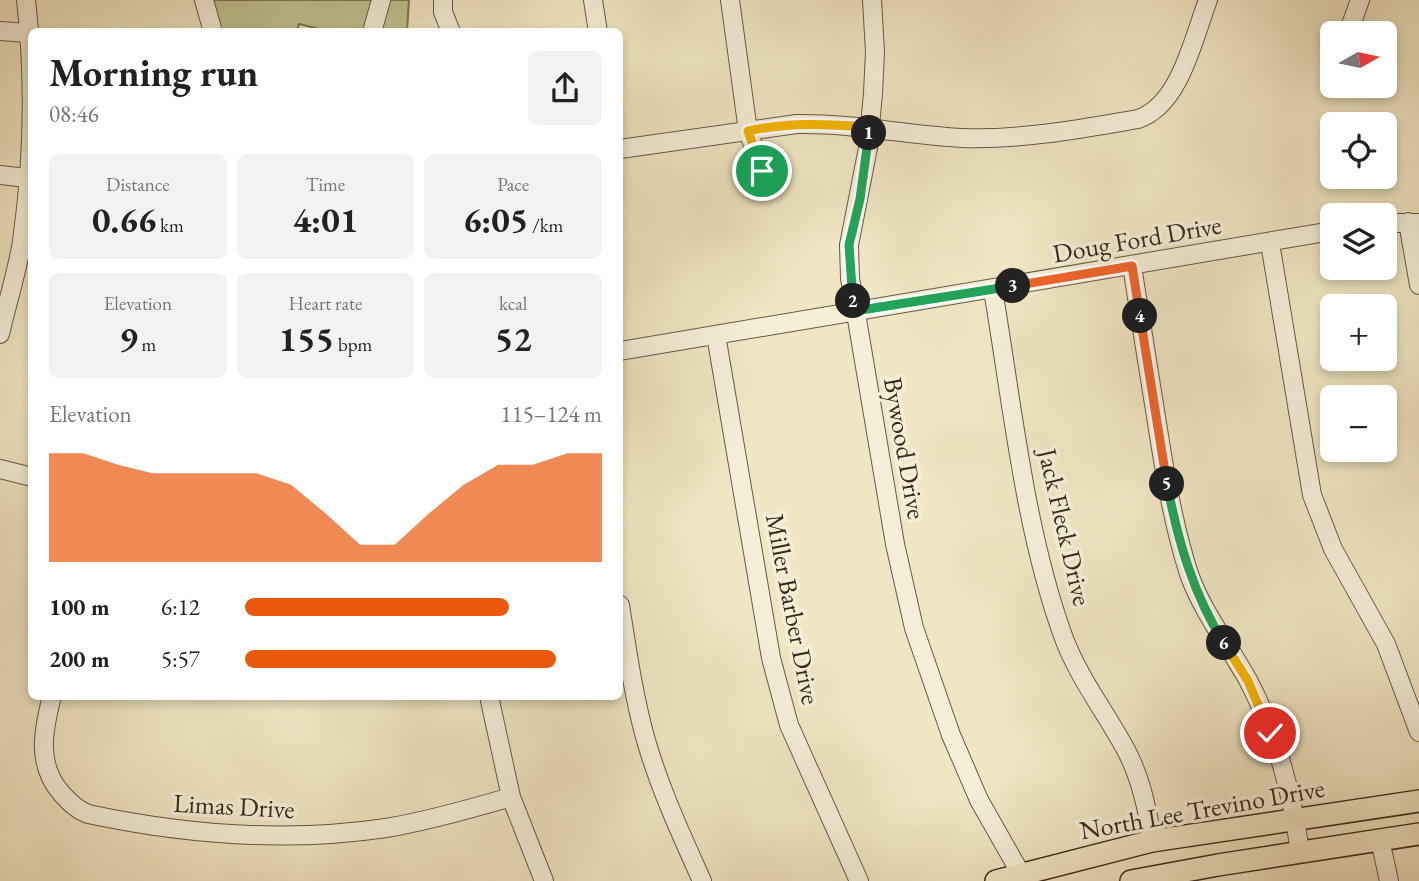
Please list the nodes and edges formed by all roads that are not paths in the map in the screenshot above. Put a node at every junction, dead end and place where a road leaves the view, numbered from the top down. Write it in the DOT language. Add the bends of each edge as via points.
graph roads {
  1 [pos="26,0"];
  2 [pos="204,0"];
  3 [pos="381,0"];
  4 [pos="443,0"];
  5 [pos="593,0"];
  6 [pos="730,0"];
  7 [pos="872,0"];
  8 [pos="1208,0"];
  9 [pos="1360,0"];
  10 [pos="1352,21"];
  11 [pos="212,28"];
  12 [pos="373,28"];
  13 [pos="449,28"];
  14 [pos="597,28"];
  15 [pos="0,31"];
  16 [pos="28,33"];
  17 [pos="869,127"];
  18 [pos="748,131"];
  19 [pos="623,149"];
  20 [pos="28,168"];
  21 [pos="762,171"];
  22 [pos="0,175"];
  23 [pos="27,178"];
  24 [pos="1414,223"];
  25 [pos="1320,233"];
  26 [pos="1270,243"];
  27 [pos="1132,266"];
  28 [pos="1419,285"];
  29 [pos="993,290"];
  30 [pos="855,311"];
  31 [pos="1,327"];
  32 [pos="716,335"];
  33 [pos="623,350"];
  34 [pos="0,469"];
  35 [pos="28,476"];
  36 [pos="623,625"];
  37 [pos="51,700"];
  38 [pos="490,700"];
  39 [pos="1419,732"];
  40 [pos="511,797"];
  41 [pos="1419,801"];
  42 [pos="1296,820"];
  43 [pos="1419,834"];
  44 [pos="1153,841"];
  45 [pos="1380,841"];
  46 [pos="1300,852"];
  47 [pos="1220,873"];
  48 [pos="1023,877"];
  49 [pos="544,881"];
  50 [pos="702,881"];
  51 [pos="859,881"];
  52 [pos="996,881"];
  53 [pos="1131,881"];
  54 [pos="1390,881"];
  1 -- 16 [label="street"];
  2 -- 11 [label="street"];
  3 -- 12 [label="street"];
  4 -- 13 [label="street"];
  5 -- 14 [label="street"];
  6 -- 18 [label="street"];
  7 -- 17 [label="street, Bywood Drive" via="875,52"];
  8 -- 17 [label="street" via="1176,86 1163,104 1146,116 1073,130 990,138"];
  9 -- 10 [label="street"];
  15 -- 16 [label="street"];
  17 -- 18 [label="street" via="797,124"];
  17 -- 30 [label="street, Bywood Drive" via="849,245"];
  18 -- 19 [label="street"];
  18 -- 21 [label="street"];
  20 -- 23 [label="street"];
  22 -- 23 [label="street"];
  23 -- 31 [label="street" via="22,242"];
  24 -- 28 [label="street"];
  25 -- 26 [label="street, Doug Ford Drive"];
  26 -- 27 [label="street, Doug Ford Drive"];
  26 -- 39 [label="street" via="1312,495 1333,549 1394,662"];
  27 -- 29 [label="street, Doug Ford Drive"];
  27 -- 42 [label="street" via="1181,547 1211,623 1248,681 1270,733"];
  29 -- 30 [label="street, Doug Ford Drive"];
  29 -- 44 [label="street, Jack Fleck Drive" via="1039,558 1066,643 1134,768"];
  30 -- 32 [label="street, Doug Ford Drive"];
  30 -- 48 [label="street, Bywood Drive" via="914,628 960,757 990,822"];
  32 -- 33 [label="street, Doug Ford Drive"];
  32 -- 51 [label="street, Miller Barber Drive" via="778,688 801,754"];
  34 -- 35 [label="street"];
  36 -- 50 [label="street" via="645,738"];
  37 -- 40 [label="street, Limas Drive" via="43,742 45,764 57,789 75,808 128,823 207,834 291,837 387,828"];
  38 -- 40 [label="street"];
  40 -- 49 [label="street"];
  41 -- 42 [label="main road, North Lee Trevino Drive"];
  42 -- 44 [label="main road, North Lee Trevino Drive"];
  42 -- 46 [label="street"];
  43 -- 45 [label="main road"];
  44 -- 48 [label="main road, North Lee Trevino Drive"];
  45 -- 46 [label="main road"];
  45 -- 54 [label="street"];
  46 -- 47 [label="main road"];
  47 -- 53 [label="main road"];
  48 -- 52 [label="main road, North Lee Trevino Drive"];
}
